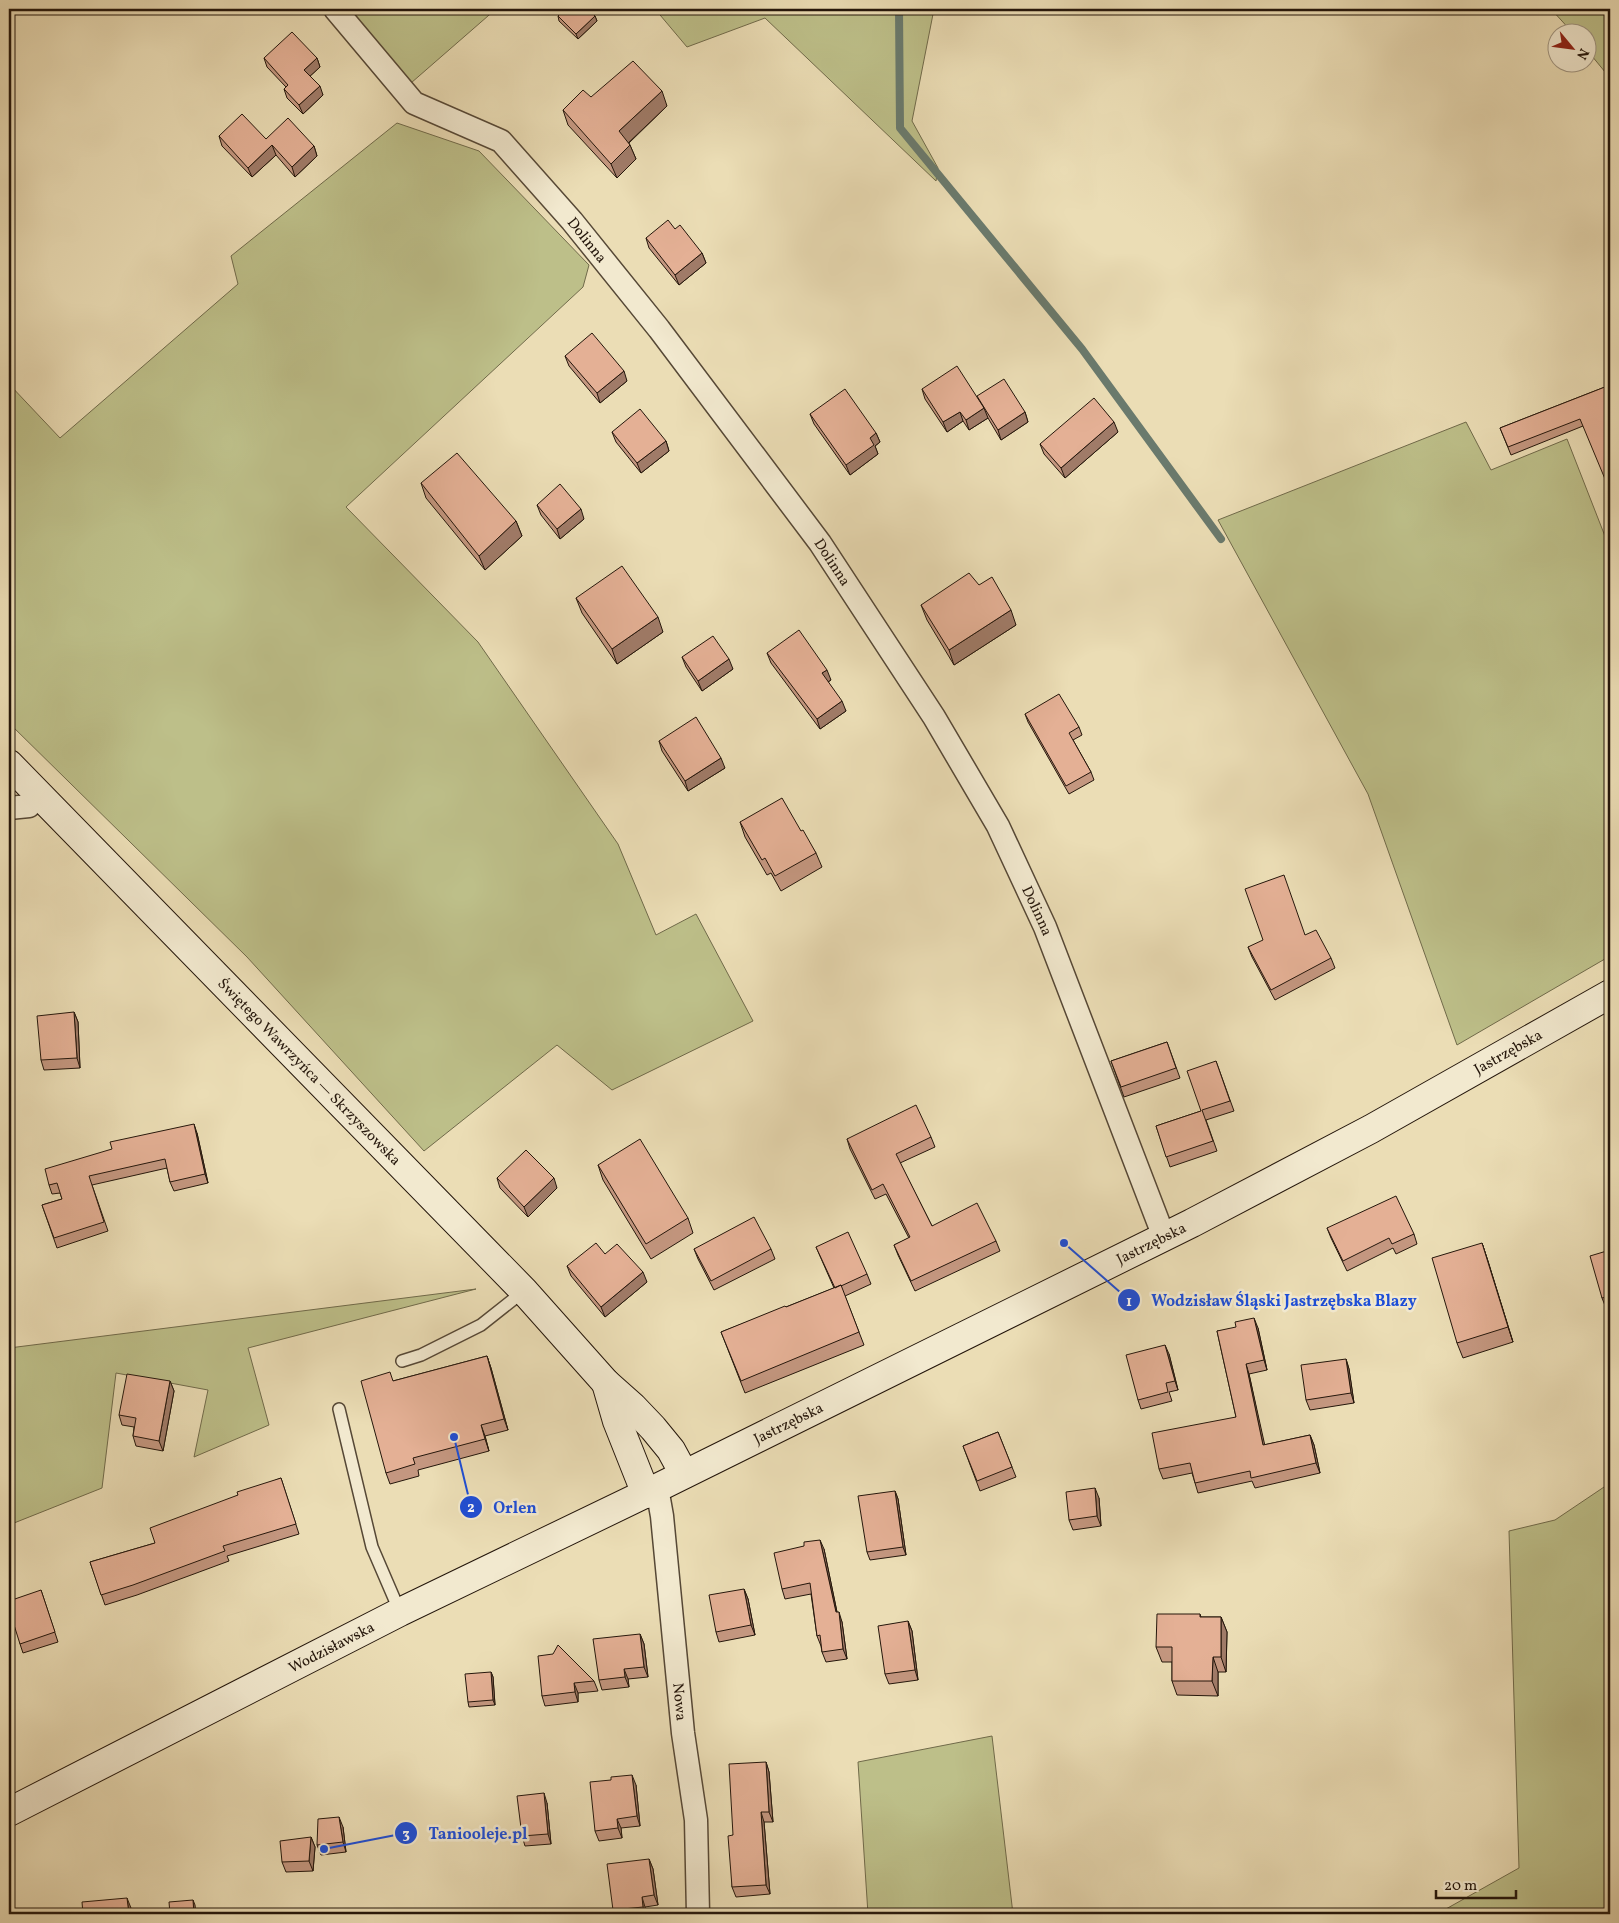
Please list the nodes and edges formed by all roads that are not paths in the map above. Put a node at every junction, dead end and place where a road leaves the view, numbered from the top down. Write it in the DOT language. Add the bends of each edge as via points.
graph roads {
  1 [pos="335,9"];
  2 [pos="9,764"];
  3 [pos="39,794"];
  4 [pos="9,808"];
  5 [pos="1610,994"];
  6 [pos="1164,1237"];
  7 [pos="524,1291"];
  8 [pos="402,1361"];
  9 [pos="606,1383"];
  10 [pos="339,1409"];
  11 [pos="684,1474"];
  12 [pos="651,1491"];
  13 [pos="400,1612"];
  14 [pos="9,1812"];
  15 [pos="698,1914"];
  1 -- 6 [label="street, Dolinna" via="414,103 501,141 572,221 659,329 820,543 934,717 998,826 1045,927"];
  2 -- 3 [label="main road, Świętego Wawrzyńca — Skrzyszowska"];
  3 -- 4 [label="street" via="29,806"];
  3 -- 7 [label="main road, Świętego Wawrzyńca — Skrzyszowska"];
  5 -- 6 [label="main road, Jastrzębska" via="1372,1129"];
  6 -- 11 [label="main road, Jastrzębska"];
  7 -- 8 [label="lane" via="481,1325"];
  7 -- 9 [label="main road, Świętego Wawrzyńca — Skrzyszowska"];
  9 -- 11 [label="main road, Świętego Wawrzyńca — Skrzyszowska" via="653,1428 671,1450"];
  9 -- 12 [label="main road" via="617,1421"];
  10 -- 13 [label="lane" via="372,1547"];
  11 -- 12 [label="main road, Jastrzębska"];
  12 -- 13 [label="main road, Wodzisławska"];
  12 -- 15 [label="street, Nowa" via="662,1516 683,1733 696,1820"];
  13 -- 14 [label="main road, Wodzisławska"];
}
